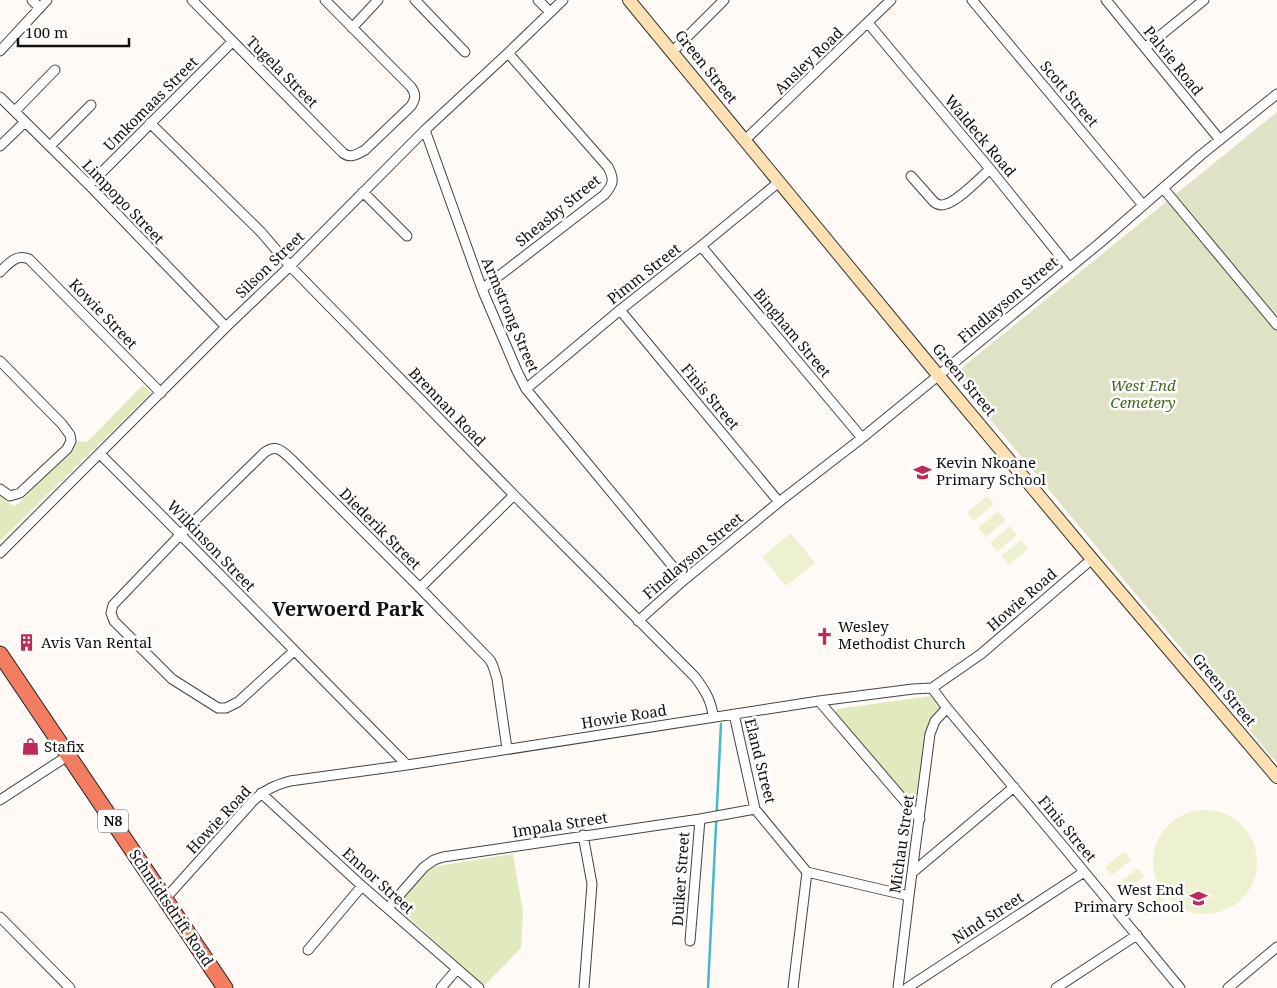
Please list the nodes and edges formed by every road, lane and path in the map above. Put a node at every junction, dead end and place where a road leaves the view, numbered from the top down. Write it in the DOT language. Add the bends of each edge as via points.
graph roads {
  1 [pos="32,0"];
  2 [pos="47,0"];
  3 [pos="192,0"];
  4 [pos="325,0"];
  5 [pos="378,0"];
  6 [pos="415,0"];
  7 [pos="538,0"];
  8 [pos="563,0"];
  9 [pos="629,0"];
  10 [pos="724,0"];
  11 [pos="891,0"];
  12 [pos="972,0"];
  13 [pos="1106,0"];
  14 [pos="1204,0"];
  15 [pos="40,8"];
  16 [pos="550,12"];
  17 [pos="868,23"];
  18 [pos="352,28"];
  19 [pos="232,42"];
  20 [pos="1145,48"];
  21 [pos="0,51"];
  22 [pos="465,52"];
  23 [pos="672,52"];
  24 [pos="508,53"];
  25 [pos="55,70"];
  26 [pos="1277,94"];
  27 [pos="0,97"];
  28 [pos="91,104"];
  29 [pos="15,111"];
  30 [pos="26,122"];
  31 [pos="150,123"];
  32 [pos="425,130"];
  33 [pos="745,140"];
  34 [pos="1220,140"];
  35 [pos="0,146"];
  36 [pos="50,146"];
  37 [pos="990,169"];
  38 [pos="912,176"];
  39 [pos="779,182"];
  40 [pos="89,186"];
  41 [pos="1163,188"];
  42 [pos="363,192"];
  43 [pos="1143,205"];
  44 [pos="407,236"];
  45 [pos="701,246"];
  46 [pos="290,266"];
  47 [pos="1069,267"];
  48 [pos="0,272"];
  49 [pos="482,289"];
  50 [pos="620,310"];
  51 [pos="1277,325"];
  52 [pos="226,327"];
  53 [pos="0,361"];
  54 [pos="939,375"];
  55 [pos="526,389"];
  56 [pos="161,393"];
  57 [pos="862,438"];
  58 [pos="100,454"];
  59 [pos="3,493"];
  60 [pos="514,495"];
  61 [pos="779,502"];
  62 [pos="181,534"];
  63 [pos="0,553"];
  64 [pos="1092,559"];
  65 [pos="684,580"];
  66 [pos="420,588"];
  67 [pos="638,621"];
  68 [pos="294,651"];
  69 [pos="0,654"];
  70 [pos="932,688"];
  71 [pos="818,702"];
  72 [pos="947,708"];
  73 [pos="734,714"];
  74 [pos="713,717"];
  75 [pos="507,748"];
  76 [pos="68,755"];
  77 [pos="407,765"];
  78 [pos="1277,777"];
  79 [pos="1014,787"];
  80 [pos="261,793"];
  81 [pos="0,800"];
  82 [pos="755,809"];
  83 [pos="700,819"];
  84 [pos="920,819"];
  85 [pos="583,835"];
  86 [pos="807,872"];
  87 [pos="912,872"];
  88 [pos="1084,872"];
  89 [pos="362,886"];
  90 [pos="908,896"];
  91 [pos="165,899"];
  92 [pos="388,908"];
  93 [pos="0,917"];
  94 [pos="1137,935"];
  95 [pos="690,942"];
  96 [pos="1277,947"];
  97 [pos="308,950"];
  98 [pos="457,969"];
  99 [pos="70,988"];
  100 [pos="225,988"];
  101 [pos="441,988"];
  102 [pos="479,988"];
  103 [pos="584,988"];
  104 [pos="793,988"];
  105 [pos="898,988"];
  106 [pos="907,988"];
  107 [pos="1056,988"];
  108 [pos="1180,988"];
  109 [pos="1228,988"];
  1 -- 15 [label="street"];
  2 -- 15 [label="street"];
  3 -- 19 [label="street, Tugela Street"];
  4 -- 18 [label="street"];
  5 -- 18 [label="street"];
  6 -- 22 [label="street"];
  7 -- 16 [label="street"];
  8 -- 16 [label="street, Silson Street"];
  9 -- 23 [label="street, Green Street"];
  10 -- 23 [label="street"];
  11 -- 17 [label="street, Ansley Road"];
  12 -- 43 [label="street, Scott Street"];
  13 -- 20 [label="street, Palvie Road"];
  14 -- 20 [label="street"];
  15 -- 21 [label="street"];
  16 -- 24 [label="street, Silson Street"];
  17 -- 33 [label="street, Ansley Road"];
  17 -- 37 [label="street, Waldeck Road"];
  18 -- 19 [label="street, Tugela Street" via="411,87 415,98 411,106 365,150 349,156 342,153"];
  19 -- 31 [label="street, Umkomaas Street"];
  20 -- 34 [label="street, Palvie Road"];
  23 -- 33 [label="street, Green Street"];
  24 -- 32 [label="street, Silson Street"];
  24 -- 49 [label="street, Sheasby Street" via="608,167 612,183 604,195"];
  25 -- 29 [label="street"];
  26 -- 34 [label="street, Findlayson Street"];
  27 -- 29 [label="street, Limpopo Street"];
  28 -- 36 [label="street"];
  29 -- 30 [label="street, Limpopo Street"];
  30 -- 35 [label="street"];
  30 -- 36 [label="street, Limpopo Street"];
  31 -- 40 [label="street, Umkomaas Street"];
  31 -- 46 [label="street, Brennan Road"];
  32 -- 42 [label="street, Silson Street"];
  32 -- 49 [label="street, Armstrong Street"];
  33 -- 39 [label="street, Green Street"];
  34 -- 41 [label="street, Findlayson Street"];
  36 -- 40 [label="street, Limpopo Street"];
  37 -- 38 [label="street" via="944,205 934,202"];
  37 -- 47 [label="street, Waldeck Road"];
  39 -- 45 [label="street, Pimm Street"];
  39 -- 54 [label="street, Green Street"];
  40 -- 52 [label="street, Limpopo Street"];
  41 -- 43 [label="street, Findlayson Street"];
  41 -- 51 [label="street"];
  42 -- 44 [label="street"];
  42 -- 46 [label="street, Silson Street"];
  43 -- 47 [label="street, Findlayson Street"];
  45 -- 50 [label="street, Pimm Street"];
  45 -- 57 [label="street, Bingham Street"];
  46 -- 52 [label="street, Silson Street"];
  46 -- 60 [label="street, Brennan Road"];
  47 -- 54 [label="street, Findlayson Street"];
  48 -- 56 [label="street, Kowie Street" via="14,258 29,259"];
  49 -- 55 [label="street, Armstrong Street"];
  50 -- 55 [label="street, Pimm Street"];
  50 -- 61 [label="street, Finis Street"];
  52 -- 56 [label="street, Silson Street"];
  53 -- 59 [label="street" via="62,424 71,440 67,449 23,490"];
  54 -- 57 [label="street, Findlayson Street"];
  54 -- 64 [label="street, Green Street"];
  55 -- 65 [label="street, Armstrong Street"];
  56 -- 58 [label="street, Silson Street"];
  57 -- 61 [label="street, Findlayson Street"];
  58 -- 62 [label="street, Wilkinson Street"];
  58 -- 63 [label="street, Silson Street"];
  60 -- 66 [label="street"];
  60 -- 67 [label="street, Brennan Road"];
  61 -- 65 [label="street, Findlayson Street"];
  62 -- 66 [label="street, Diederik Street" via="265,452 277,448"];
  62 -- 68 [label="street, Wilkinson Street"];
  62 -- 68 [label="street" via="113,605 114,622 172,679 218,708 238,702"];
  64 -- 70 [label="street, Howie Road" via="981,654"];
  64 -- 78 [label="street, Green Street"];
  65 -- 67 [label="street, Findlayson Street"];
  66 -- 75 [label="street, Diederik Street" via="493,666 498,679"];
  67 -- 74 [label="street, Brennan Road" via="695,677 709,698"];
  68 -- 77 [label="street, Wilkinson Street"];
  69 -- 76 [label="highway, Schmidtsdrift Road / N8"];
  70 -- 71 [label="street, Howie Road"];
  70 -- 72 [label="street, Finis Street"];
  71 -- 73 [label="street, Howie Road"];
  71 -- 84 [label="street"];
  72 -- 79 [label="street, Finis Street"];
  72 -- 84 [label="street, Michau Street" via="930,734"];
  73 -- 74 [label="street, Howie Road"];
  73 -- 82 [label="street, Eland Street"];
  74 -- 75 [label="street, Howie Road"];
  75 -- 77 [label="street, Howie Road"];
  76 -- 81 [label="street"];
  76 -- 91 [label="highway, Schmidtsdrift Road / N8"];
  77 -- 80 [label="street, Howie Road" via="290,781"];
  79 -- 87 [label="street"];
  79 -- 88 [label="street, Finis Street"];
  80 -- 89 [label="street, Ennor Street"];
  80 -- 91 [label="street, Howie Road"];
  82 -- 83 [label="street, Impala Street"];
  82 -- 86 [label="street, Eland Street"];
  83 -- 85 [label="street, Impala Street"];
  83 -- 95 [label="street, Duiker Street"];
  84 -- 87 [label="street, Michau Street"];
  85 -- 92 [label="street, Impala Street" via="434,860"];
  85 -- 103 [label="street" via="592,884"];
  86 -- 90 [label="street"];
  86 -- 104 [label="street"];
  87 -- 90 [label="street, Michau Street"];
  88 -- 94 [label="street, Finis Street"];
  88 -- 106 [label="street, Nind Street"];
  89 -- 92 [label="street, Ennor Street"];
  89 -- 97 [label="street"];
  90 -- 105 [label="street, Michau Street"];
  91 -- 100 [label="highway, Schmidtsdrift Road / N8"];
  92 -- 98 [label="street, Ennor Street"];
  93 -- 99 [label="street"];
  94 -- 107 [label="street"];
  94 -- 108 [label="street, Finis Street"];
  96 -- 109 [label="street"];
  98 -- 101 [label="street"];
  98 -- 102 [label="street, Ennor Street"];
}
